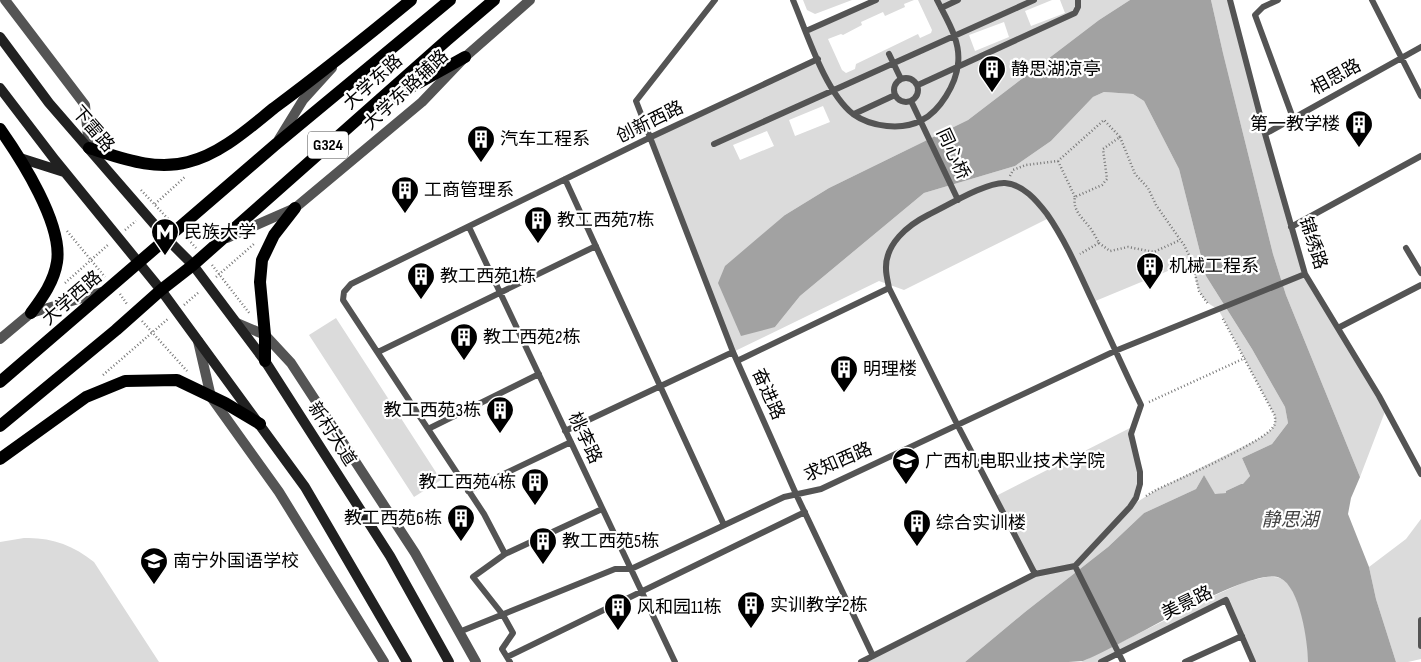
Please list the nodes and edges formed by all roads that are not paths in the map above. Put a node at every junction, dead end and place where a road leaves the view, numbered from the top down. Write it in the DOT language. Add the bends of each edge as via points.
graph roads {
  1 [pos="5,0"];
  2 [pos="411,0"];
  3 [pos="450,0"];
  4 [pos="494,0"];
  5 [pos="530,0"];
  6 [pos="715,0"];
  7 [pos="793,0"];
  8 [pos="876,0"];
  9 [pos="938,0"];
  10 [pos="958,0"];
  11 [pos="1034,0"];
  12 [pos="1078,0"];
  13 [pos="1230,0"];
  14 [pos="1278,0"];
  15 [pos="1372,0"];
  16 [pos="941,8"];
  17 [pos="806,31"];
  18 [pos="954,36"];
  19 [pos="0,37"];
  20 [pos="1421,47"];
  21 [pos="889,54"];
  22 [pos="344,55"];
  23 [pos="465,57"];
  24 [pos="1401,58"];
  25 [pos="818,59"];
  26 [pos="894,64"];
  27 [pos="958,66"];
  28 [pos="901,79"];
  29 [pos="918,86"];
  30 [pos="0,88"];
  31 [pos="833,91"];
  32 [pos="895,95"];
  33 [pos="1421,96"];
  34 [pos="911,101"];
  35 [pos="364,113"];
  36 [pos="854,114"];
  37 [pos="1294,118"];
  38 [pos="921,121"];
  39 [pos="0,128"];
  40 [pos="1265,134"];
  41 [pos="652,137"];
  42 [pos="714,144"];
  43 [pos="275,145"];
  44 [pos="89,148"];
  45 [pos="1421,156"];
  46 [pos="20,158"];
  47 [pos="65,172"];
  48 [pos="566,179"];
  49 [pos="958,200"];
  50 [pos="295,208"];
  51 [pos="469,226"];
  52 [pos="1291,227"];
  53 [pos="167,239"];
  54 [pos="221,240"];
  55 [pos="596,246"];
  56 [pos="1406,248"];
  57 [pos="139,262"];
  58 [pos="193,265"];
  59 [pos="1421,273"];
  60 [pos="1305,274"];
  61 [pos="1421,285"];
  62 [pos="889,288"];
  63 [pos="110,289"];
  64 [pos="161,290"];
  65 [pos="500,292"];
  66 [pos="30,313"];
  67 [pos="237,324"];
  68 [pos="1338,328"];
  69 [pos="265,335"];
  70 [pos="0,338"];
  71 [pos="197,338"];
  72 [pos="1116,351"];
  73 [pos="378,352"];
  74 [pos="733,352"];
  75 [pos="265,361"];
  76 [pos="737,361"];
  77 [pos="538,374"];
  78 [pos="0,382"];
  79 [pos="660,387"];
  80 [pos="212,397"];
  81 [pos="260,424"];
  82 [pos="957,424"];
  83 [pos="0,426"];
  84 [pos="428,429"];
  85 [pos="566,431"];
  86 [pos="571,442"];
  87 [pos="0,459"];
  88 [pos="1421,474"];
  89 [pos="468,490"];
  90 [pos="796,494"];
  91 [pos="602,509"];
  92 [pos="805,512"];
  93 [pos="724,526"];
  94 [pos="505,554"];
  95 [pos="1075,566"];
  96 [pos="631,569"];
  97 [pos="1035,574"];
  98 [pos="641,591"];
  99 [pos="503,615"];
  100 [pos="1421,620"];
  101 [pos="460,632"];
  102 [pos="1242,636"];
  103 [pos="1421,646"];
  104 [pos="873,656"];
  105 [pos="508,659"];
  106 [pos="1121,659"];
  107 [pos="384,662"];
  108 [pos="407,662"];
  109 [pos="449,662"];
  110 [pos="476,662"];
  111 [pos="675,662"];
  112 [pos="861,662"];
  113 [pos="1101,662"];
  114 [pos="1185,662"];
  115 [pos="1253,662"];
  1 -- 44 [label="street" via="85,106"];
  2 -- 22 [label="main road"];
  3 -- 43 [label="main road, 大学东路 / G324"];
  4 -- 35 [label="main road, 大学东路 / G324"];
  5 -- 23 [label="street, 大学东路辅路"];
  6 -- 41 [label="lane, 奋进路" via="636,101"];
  7 -- 17 [label="lane"];
  8 -- 17 [label="lane"];
  9 -- 16 [label="lane"];
  10 -- 16 [label="lane"];
  11 -- 18 [label="lane"];
  12 -- 27 [label="lane" via="1075,13"];
  13 -- 40 [label="lane, 锦绣路"];
  14 -- 37 [label="lane" via="1254,15"];
  15 -- 24 [label="lane"];
  16 -- 18 [label="lane"];
  17 -- 25 [label="lane"];
  18 -- 26 [label="lane"];
  18 -- 27 [label="lane"];
  19 -- 44 [label="main road, 下雷路" via="49,103"];
  20 -- 24 [label="lane, 相思路"];
  21 -- 26 [label="lane"];
  22 -- 43 [label="street" via="304,100"];
  22 -- 44 [label="main road" via="220,148 189,162 145,165"];
  23 -- 35 [label="main road"];
  23 -- 50 [label="street, 大学东路辅路" via="422,102"];
  24 -- 33 [label="lane"];
  24 -- 37 [label="lane, 相思路"];
  25 -- 31 [label="lane"];
  25 -- 41 [label="lane, 创新西路"];
  26 -- 28 [label="lane"];
  26 -- 31 [label="lane"];
  27 -- 29 [label="lane"];
  27 -- 38 [label="lane" via="952,85 942,100"];
  28 -- 29 [label="lane" via="911,78"];
  28 -- 32 [label="lane" via="894,86"];
  29 -- 34 [label="lane" via="918,92"];
  30 -- 47 [label="main road"];
  31 -- 36 [label="lane"];
  31 -- 42 [label="lane"];
  32 -- 34 [label="lane" via="903,102"];
  32 -- 36 [label="lane"];
  34 -- 38 [label="lane, 同心桥"];
  35 -- 54 [label="main road, 大学东路 / G324"];
  36 -- 38 [label="lane" via="873,125 900,126"];
  37 -- 40 [label="lane, 相思路"];
  38 -- 49 [label="lane, 同心桥"];
  39 -- 46 [label="main road"];
  40 -- 52 [label="lane, 锦绣路"];
  41 -- 48 [label="lane, 创新西路"];
  41 -- 74 [label="lane, 奋进路"];
  43 -- 53 [label="main road, 大学东路 / G324"];
  44 -- 53 [label="main road, 下雷路"];
  45 -- 52 [label="lane"];
  46 -- 47 [label="main road"];
  46 -- 66 [label="main road" via="43,203 57,244 58,262 49,288"];
  47 -- 57 [label="main road"];
  48 -- 51 [label="lane, 创新西路"];
  48 -- 55 [label="lane"];
  49 -- 62 [label="lane" via="915,223 892,245 886,268"];
  49 -- 72 [label="lane" via="992,185 1005,183 1025,191 1047,215 1072,258"];
  50 -- 54 [label="street, 大学东路辅路"];
  50 -- 69 [label="main road" via="274,235 262,260 260,282"];
  51 -- 65 [label="lane, 桃李路"];
  51 -- 73 [label="lane, 创新西路" via="347,287 343,300"];
  52 -- 60 [label="lane, 锦绣路"];
  53 -- 57 [label="main road, 大学西路 / G324"];
  53 -- 58 [label="main road, 新村大道"];
  54 -- 58 [label="main road, 大学东路 / G324"];
  55 -- 65 [label="lane"];
  55 -- 79 [label="lane"];
  56 -- 59 [label="lane"];
  57 -- 63 [label="main road, 大学西路 / G324"];
  57 -- 64 [label="main road"];
  58 -- 64 [label="main road, 大学东路 / G324"];
  58 -- 67 [label="main road, 新村大道"];
  60 -- 68 [label="lane, 锦绣路"];
  60 -- 72 [label="lane, 求知西路"];
  61 -- 68 [label="lane"];
  62 -- 76 [label="lane"];
  62 -- 82 [label="lane"];
  63 -- 66 [label="street"];
  63 -- 78 [label="main road, 大学西路 / G324"];
  64 -- 71 [label="main road"];
  64 -- 83 [label="main road, G324"];
  65 -- 73 [label="lane"];
  65 -- 77 [label="lane, 桃李路"];
  66 -- 70 [label="street"];
  67 -- 69 [label="street"];
  67 -- 75 [label="main road, 新村大道"];
  68 -- 88 [label="lane, 锦绣路"];
  69 -- 75 [label="main road"];
  69 -- 101 [label="street" via="291,364 371,485"];
  71 -- 80 [label="street"];
  71 -- 81 [label="main road"];
  72 -- 82 [label="lane, 求知西路"];
  72 -- 95 [label="lane" via="1141,405 1131,434 1140,484 1130,507"];
  73 -- 84 [label="lane"];
  74 -- 76 [label="lane, 奋进路"];
  74 -- 79 [label="lane"];
  75 -- 109 [label="main road, 新村大道" via="390,556"];
  76 -- 90 [label="lane, 奋进路"];
  77 -- 84 [label="lane"];
  77 -- 85 [label="lane, 桃李路"];
  79 -- 85 [label="lane"];
  79 -- 93 [label="lane"];
  80 -- 81 [label="main road"];
  80 -- 87 [label="main road" via="177,380 125,381 86,397"];
  80 -- 107 [label="street" via="278,492"];
  81 -- 108 [label="main road" via="305,487"];
  82 -- 90 [label="lane, 求知西路" via="821,489"];
  82 -- 97 [label="lane"];
  84 -- 89 [label="lane"];
  85 -- 86 [label="lane, 桃李路"];
  86 -- 89 [label="lane"];
  86 -- 91 [label="lane, 桃李路"];
  89 -- 94 [label="lane"];
  90 -- 92 [label="lane, 奋进路"];
  90 -- 93 [label="lane, 求知西路"];
  91 -- 94 [label="lane"];
  91 -- 96 [label="lane, 桃李路"];
  92 -- 98 [label="lane"];
  92 -- 104 [label="lane, 奋进路"];
  93 -- 96 [label="lane, 求知西路"];
  94 -- 99 [label="lane" via="473,577"];
  95 -- 97 [label="lane"];
  95 -- 106 [label="lane"];
  96 -- 98 [label="lane, 桃李路"];
  96 -- 99 [label="lane, 求知西路" via="615,570"];
  97 -- 104 [label="lane"];
  98 -- 105 [label="lane"];
  98 -- 111 [label="lane, 桃李路"];
  99 -- 101 [label="lane, 求知西路"];
  99 -- 105 [label="lane" via="513,633 502,649"];
  100 -- 103 [label="lane"];
  101 -- 110 [label="street"];
  102 -- 113 [label="lane, 美景路" via="1226,600"];
  102 -- 114 [label="lane"];
  102 -- 115 [label="lane, 美景路"];
  104 -- 112 [label="lane"];
}
